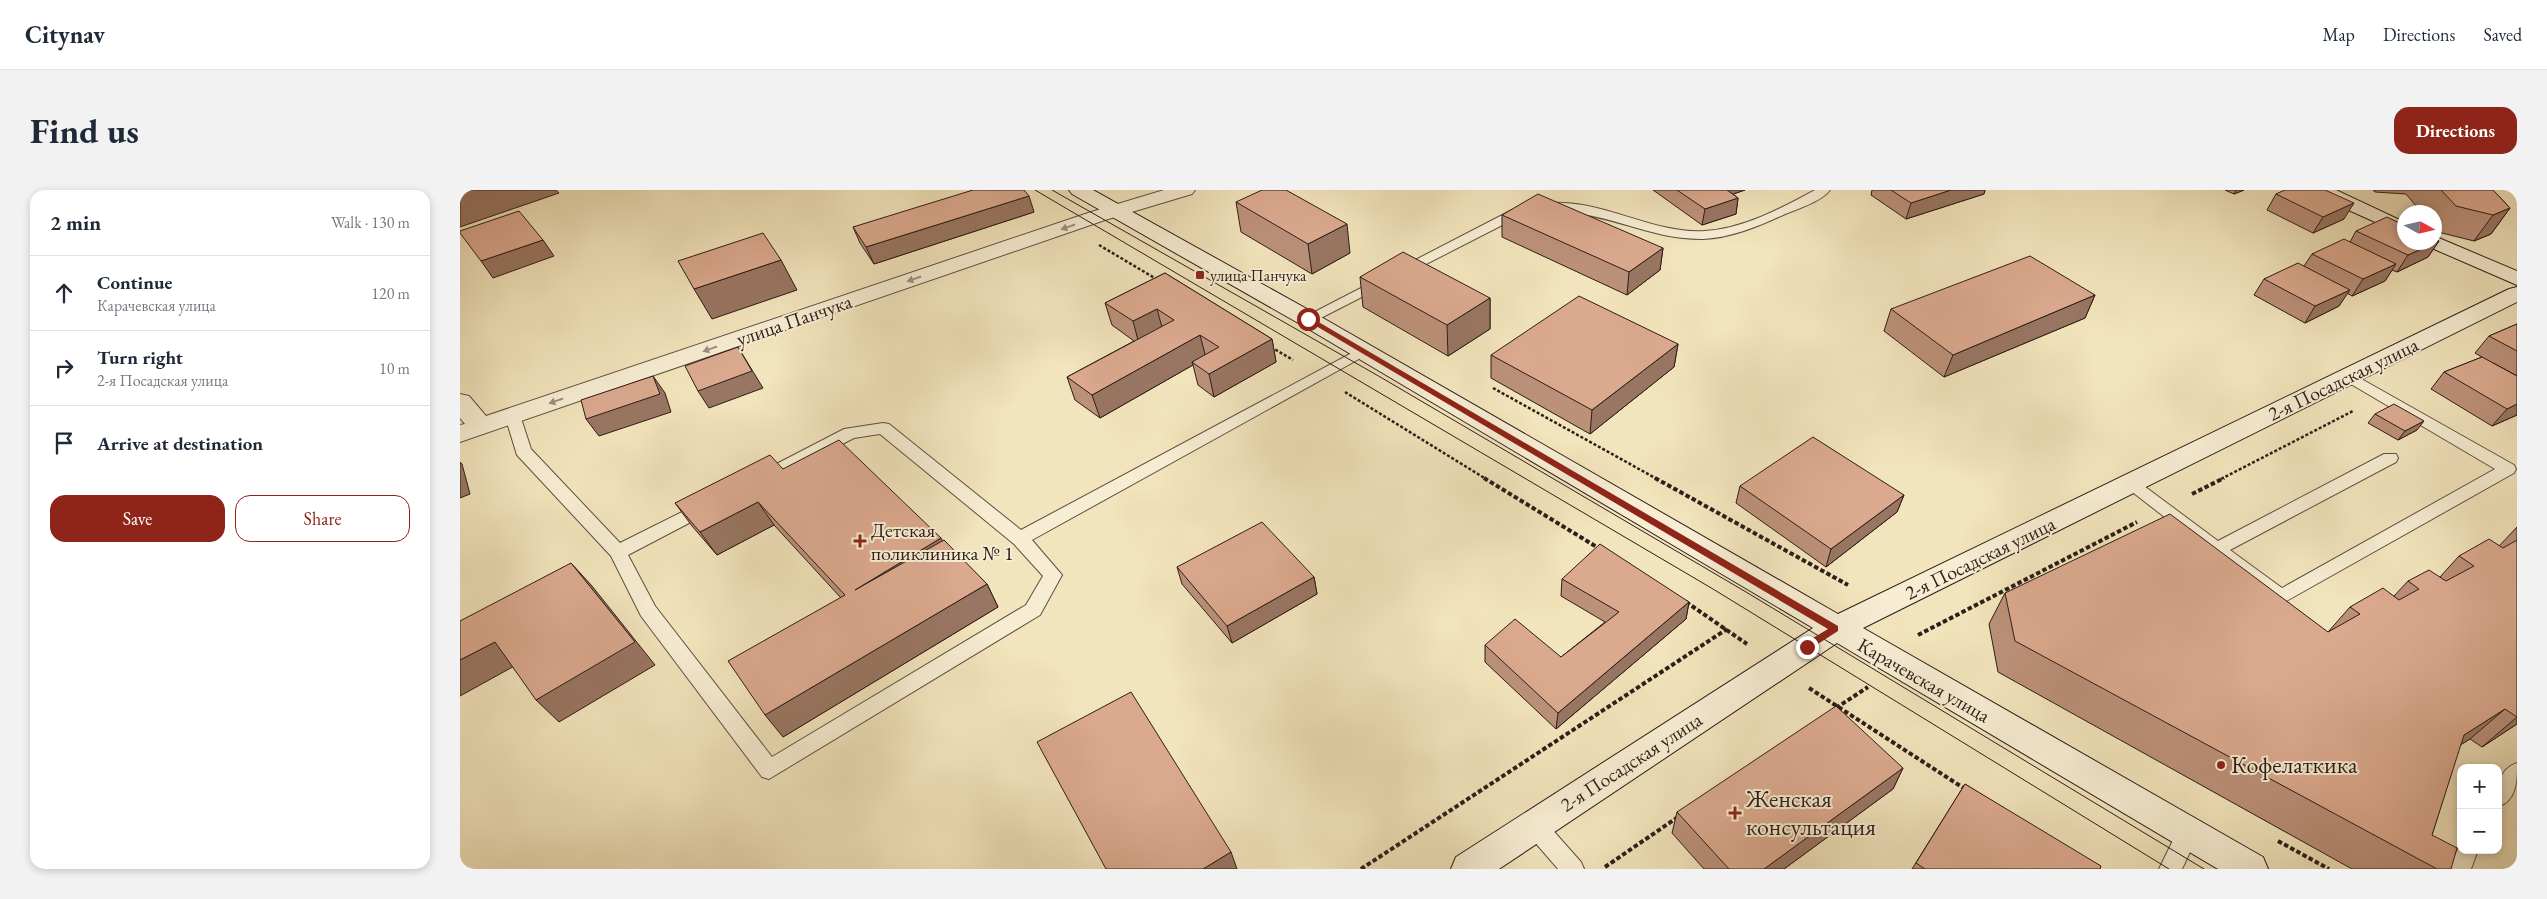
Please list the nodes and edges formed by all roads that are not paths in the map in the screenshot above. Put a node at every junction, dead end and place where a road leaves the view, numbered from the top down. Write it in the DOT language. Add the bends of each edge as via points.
graph roads {
  1 [pos="1079,190"];
  2 [pos="1185,190"];
  3 [pos="1824,190"];
  4 [pos="2320,190"];
  5 [pos="1114,211"];
  6 [pos="2397,226"];
  7 [pos="2442,246"];
  8 [pos="2517,279"];
  9 [pos="2517,294"];
  10 [pos="1308,319"];
  11 [pos="1362,351"];
  12 [pos="2349,376"];
  13 [pos="460,402"];
  14 [pos="513,416"];
  15 [pos="470,430"];
  16 [pos="2390,458"];
  17 [pos="2130,484"];
  18 [pos="747,486"];
  19 [pos="721,499"];
  20 [pos="1020,539"];
  21 [pos="2217,549"];
  22 [pos="618,552"];
  23 [pos="1835,629"];
  24 [pos="2517,772"];
  25 [pos="2502,793"];
  26 [pos="1534,825"];
  27 [pos="2188,833"];
  28 [pos="2466,854"];
  29 [pos="1470,869"];
  30 [pos="1573,869"];
  31 [pos="2170,869"];
  32 [pos="2250,869"];
  33 [pos="2460,869"];
  1 -- 5 [label="street, Карачевская улица"];
  2 -- 5 [label="street, улица Панчука"];
  3 -- 10 [label="lane" via="1805,201 1724,233 1704,235 1682,233 1573,206 1534,207 1516,213"];
  4 -- 6 [label="street"];
  5 -- 10 [label="street, Карачевская улица"];
  5 -- 14 [label="street, улица Панчука, one-way"];
  7 -- 8 [label="street"];
  9 -- 12 [label="street, 2-я Посадская улица"];
  10 -- 11 [label="street, Карачевская улица"];
  11 -- 20 [label="lane"];
  11 -- 23 [label="street, Карачевская улица"];
  12 -- 17 [label="street, 2-я Посадская улица"];
  12 -- 21 [label="lane" via="2508,468 2282,597"];
  13 -- 15 [label="street"];
  14 -- 15 [label="street, улица Панчука"];
  14 -- 22 [label="lane" via="523,451"];
  16 -- 21 [label="lane"];
  17 -- 21 [label="lane"];
  17 -- 23 [label="street, 2-я Посадская улица"];
  18 -- 20 [label="lane" via="850,433 883,428"];
  19 -- 22 [label="lane"];
  20 -- 22 [label="lane" via="1053,575 1033,610 770,770 648,611"];
  23 -- 26 [label="street, 2-я Посадская улица"];
  23 -- 27 [label="street, Карачевская улица"];
  24 -- 25 [label="lane"];
  26 -- 29 [label="street, 2-я Посадская улица"];
  26 -- 30 [label="lane"];
  27 -- 31 [label="lane"];
  27 -- 32 [label="street, Карачевская улица"];
  28 -- 33 [label="lane"];
}
